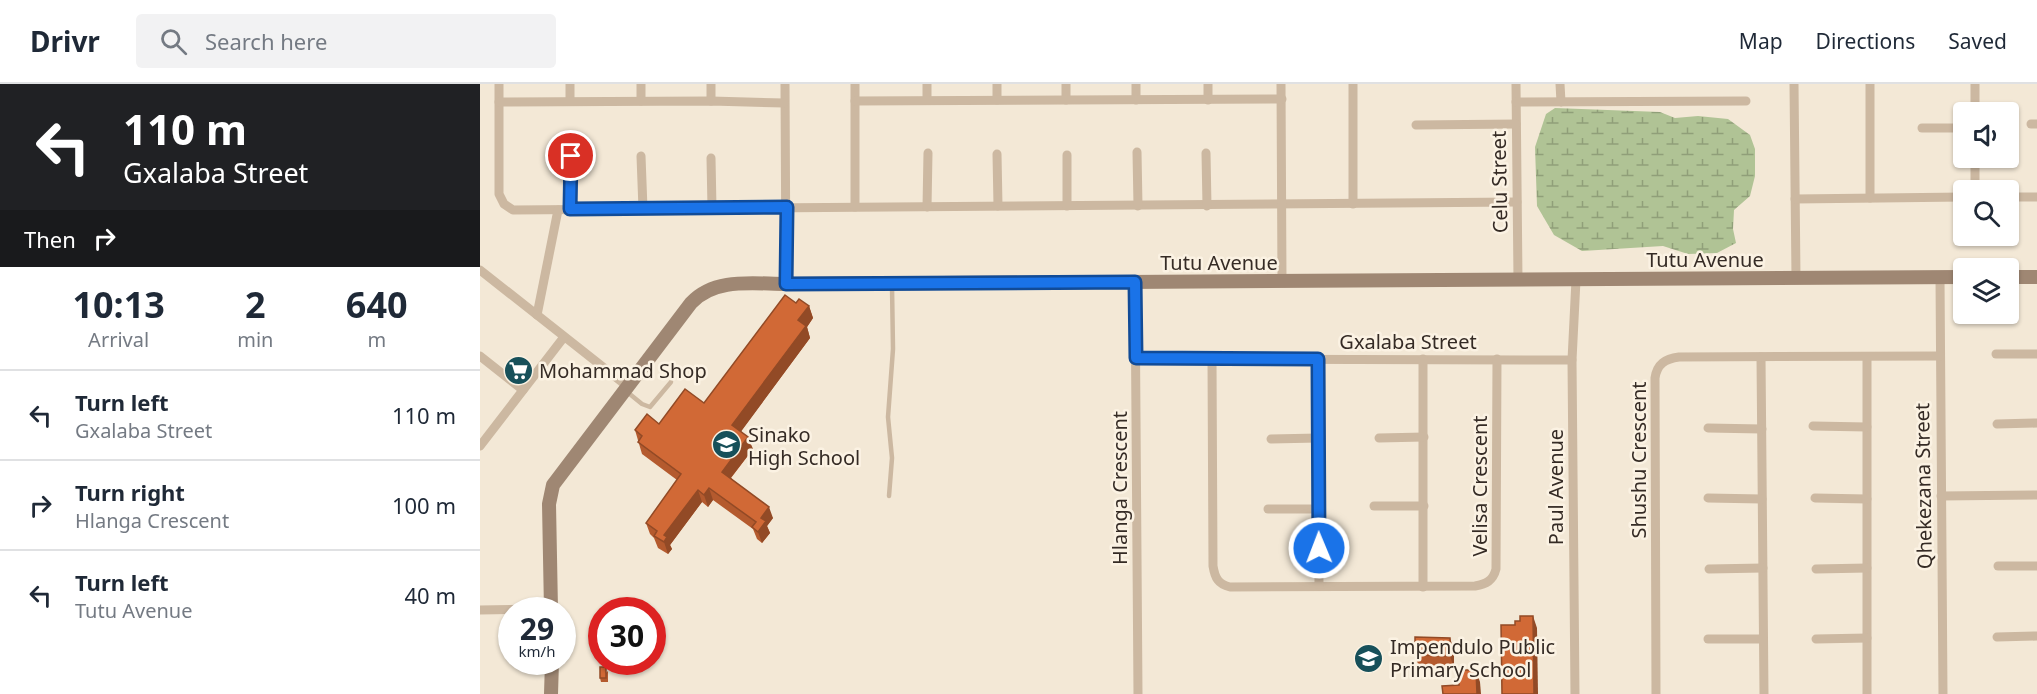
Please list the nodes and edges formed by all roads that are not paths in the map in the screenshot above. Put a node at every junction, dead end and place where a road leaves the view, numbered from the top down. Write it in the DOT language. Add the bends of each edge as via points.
graph roads {
  1 [pos="499,84"];
  2 [pos="570,84"];
  3 [pos="641,84"];
  4 [pos="711,84"];
  5 [pos="784,84"];
  6 [pos="855,84"];
  7 [pos="927,84"];
  8 [pos="997,84"];
  9 [pos="1066,84"];
  10 [pos="1136,84"];
  11 [pos="1208,84"];
  12 [pos="1281,84"];
  13 [pos="1353,84"];
  14 [pos="1516,84"];
  15 [pos="1560,84"];
  16 [pos="1794,84"];
  17 [pos="1870,84"];
  18 [pos="1975,84"];
  19 [pos="1282,99"];
  20 [pos="855,100"];
  21 [pos="927,100"];
  22 [pos="997,100"];
  23 [pos="1066,100"];
  24 [pos="1136,100"];
  25 [pos="1209,100"];
  26 [pos="641,101"];
  27 [pos="711,101"];
  28 [pos="499,102"];
  29 [pos="570,102"];
  30 [pos="1516,102"];
  31 [pos="1561,102"];
  32 [pos="1746,102"];
  33 [pos="1975,102"];
  34 [pos="784,103"];
  35 [pos="1516,124"];
  36 [pos="1416,125"];
  37 [pos="1922,128"];
  38 [pos="1953,128"];
  39 [pos="1137,152"];
  40 [pos="928,153"];
  41 [pos="1206,153"];
  42 [pos="998,154"];
  43 [pos="1066,155"];
  44 [pos="571,156"];
  45 [pos="641,156"];
  46 [pos="711,158"];
  47 [pos="1953,197"];
  48 [pos="2019,197"];
  49 [pos="2037,197"];
  50 [pos="1870,198"];
  51 [pos="1796,199"];
  52 [pos="1517,202"];
  53 [pos="1353,204"];
  54 [pos="1282,205"];
  55 [pos="998,206"];
  56 [pos="1067,206"];
  57 [pos="1138,206"];
  58 [pos="1207,206"];
  59 [pos="787,207"];
  60 [pos="855,207"];
  61 [pos="927,207"];
  62 [pos="712,208"];
  63 [pos="570,209"];
  64 [pos="643,209"];
  65 [pos="558,210"];
  66 [pos="480,270"];
  67 [pos="2019,277"];
  68 [pos="2037,277"];
  69 [pos="1796,278"];
  70 [pos="1940,278"];
  71 [pos="1953,278"];
  72 [pos="1518,280"];
  73 [pos="1576,280"];
  74 [pos="1282,281"];
  75 [pos="1135,282"];
  76 [pos="892,283"];
  77 [pos="786,284"];
  78 [pos="537,315"];
  79 [pos="564,337"];
  80 [pos="1996,354"];
  81 [pos="2037,354"];
  82 [pos="480,356"];
  83 [pos="1940,356"];
  84 [pos="1761,357"];
  85 [pos="1867,357"];
  86 [pos="1136,358"];
  87 [pos="1212,359"];
  88 [pos="1318,359"];
  89 [pos="1423,359"];
  90 [pos="1497,360"];
  91 [pos="1572,360"];
  92 [pos="671,382"];
  93 [pos="625,388"];
  94 [pos="523,390"];
  95 [pos="2037,423"];
  96 [pos="1997,424"];
  97 [pos="1813,426"];
  98 [pos="1708,428"];
  99 [pos="1867,428"];
  100 [pos="1762,429"];
  101 [pos="1424,437"];
  102 [pos="1318,438"];
  103 [pos="1379,438"];
  104 [pos="1271,439"];
  105 [pos="480,446"];
  106 [pos="2037,495"];
  107 [pos="889,496"];
  108 [pos="1941,496"];
  109 [pos="1708,498"];
  110 [pos="1815,498"];
  111 [pos="1762,499"];
  112 [pos="1867,499"];
  113 [pos="1374,506"];
  114 [pos="1424,506"];
  115 [pos="1269,509"];
  116 [pos="1318,509"];
  117 [pos="1998,566"];
  118 [pos="2037,566"];
  119 [pos="1763,568"];
  120 [pos="1867,568"];
  121 [pos="1709,569"];
  122 [pos="1816,569"];
  123 [pos="1319,586"];
  124 [pos="1424,587"];
  125 [pos="551,597"];
  126 [pos="480,610"];
  127 [pos="498,610"];
  128 [pos="2037,636"];
  129 [pos="1997,637"];
  130 [pos="1867,638"];
  131 [pos="1708,639"];
  132 [pos="1763,639"];
  133 [pos="1816,639"];
  134 [pos="552,675"];
  135 [pos="551,694"];
  136 [pos="1138,694"];
  137 [pos="1575,694"];
  138 [pos="1656,694"];
  139 [pos="1764,694"];
  140 [pos="1867,694"];
  141 [pos="1943,694"];
  1 -- 28 [label="street"];
  2 -- 29 [label="street"];
  3 -- 26 [label="street"];
  4 -- 27 [label="street"];
  5 -- 34 [label="street"];
  6 -- 20 [label="street"];
  7 -- 21 [label="street"];
  8 -- 22 [label="street"];
  9 -- 23 [label="street"];
  10 -- 24 [label="street"];
  11 -- 25 [label="street"];
  12 -- 19 [label="street"];
  13 -- 53 [label="street"];
  14 -- 30 [label="street, Celu Street"];
  15 -- 31 [label="street"];
  16 -- 51 [label="street"];
  17 -- 50 [label="street"];
  18 -- 33 [label="street"];
  19 -- 25 [label="street"];
  19 -- 54 [label="street"];
  20 -- 21 [label="street"];
  20 -- 60 [label="street"];
  21 -- 22 [label="street"];
  22 -- 23 [label="street"];
  23 -- 24 [label="street"];
  24 -- 25 [label="street"];
  26 -- 27 [label="street"];
  26 -- 29 [label="street"];
  27 -- 34 [label="street"];
  28 -- 29 [label="street"];
  28 -- 65 [label="street" via="499,194 504,204 513,210"];
  30 -- 31 [label="street"];
  30 -- 35 [label="street, Celu Street"];
  31 -- 32 [label="street"];
  34 -- 59 [label="street"];
  35 -- 36 [label="street"];
  35 -- 52 [label="street, Celu Street"];
  37 -- 38 [label="street"];
  39 -- 57 [label="street"];
  40 -- 61 [label="street"];
  41 -- 58 [label="street"];
  42 -- 55 [label="street"];
  43 -- 56 [label="street"];
  44 -- 63 [label="street"];
  45 -- 64 [label="street"];
  46 -- 62 [label="street"];
  47 -- 50 [label="street"];
  48 -- 49 [label="street"];
  50 -- 51 [label="street"];
  51 -- 69 [label="street"];
  52 -- 53 [label="street"];
  52 -- 72 [label="street, Celu Street"];
  53 -- 54 [label="street"];
  54 -- 58 [label="street"];
  54 -- 74 [label="street"];
  55 -- 56 [label="street"];
  55 -- 61 [label="street"];
  56 -- 57 [label="street"];
  57 -- 58 [label="street"];
  59 -- 60 [label="street"];
  59 -- 62 [label="street"];
  59 -- 77 [label="street"];
  60 -- 61 [label="street"];
  62 -- 64 [label="street"];
  63 -- 64 [label="street"];
  63 -- 65 [label="street"];
  65 -- 78 [label="street"];
  66 -- 78 [label="street"];
  67 -- 68 [label="street"];
  69 -- 70 [label="street, Tutu Avenue"];
  69 -- 73 [label="street, Tutu Avenue"];
  70 -- 71 [label="street, Tutu Avenue"];
  70 -- 83 [label="street, Qhekezana Street"];
  72 -- 73 [label="street, Tutu Avenue"];
  72 -- 74 [label="street, Tutu Avenue"];
  73 -- 91 [label="street, Paul Avenue"];
  74 -- 75 [label="street, Tutu Avenue"];
  75 -- 76 [label="street, Tutu Avenue"];
  75 -- 86 [label="street, Hlanga Crescent"];
  76 -- 77 [label="street, Tutu Avenue"];
  76 -- 107 [label="lane"];
  77 -- 93 [label="street, Tutu Avenue" via="723,285 705,290"];
  78 -- 79 [label="street"];
  79 -- 93 [label="street"];
  79 -- 94 [label="street"];
  80 -- 81 [label="street"];
  82 -- 94 [label="street"];
  83 -- 85 [label="street, Shushu Crescent"];
  83 -- 108 [label="street, Qhekezana Street"];
  84 -- 85 [label="street, Shushu Crescent"];
  84 -- 100 [label="street"];
  84 -- 138 [label="street, Shushu Crescent" via="1672,358 1656,371"];
  85 -- 99 [label="street"];
  86 -- 87 [label="street, Gxalaba Street"];
  86 -- 136 [label="street, Hlanga Crescent"];
  87 -- 88 [label="street, Gxalaba Street"];
  87 -- 123 [label="street, Velisa Crescent" via="1216,578 1230,587"];
  88 -- 89 [label="street, Gxalaba Street"];
  88 -- 102 [label="street"];
  89 -- 90 [label="street, Gxalaba Street"];
  89 -- 101 [label="street"];
  90 -- 91 [label="street, Gxalaba Street"];
  90 -- 124 [label="street, Velisa Crescent" via="1495,576 1485,585"];
  91 -- 137 [label="street, Paul Avenue"];
  92 -- 93 [label="lane" via="650,406 642,404"];
  93 -- 125 [label="street, Tutu Avenue" via="558,476 551,491"];
  94 -- 105 [label="street"];
  95 -- 96 [label="street"];
  97 -- 99 [label="street"];
  98 -- 100 [label="street"];
  99 -- 112 [label="street"];
  100 -- 111 [label="street"];
  101 -- 103 [label="street"];
  101 -- 114 [label="street"];
  102 -- 104 [label="street"];
  102 -- 116 [label="street"];
  106 -- 108 [label="street"];
  108 -- 141 [label="street, Qhekezana Street"];
  109 -- 111 [label="street"];
  110 -- 112 [label="street"];
  111 -- 119 [label="street"];
  112 -- 120 [label="street"];
  113 -- 114 [label="street"];
  114 -- 124 [label="street"];
  115 -- 116 [label="street"];
  116 -- 123 [label="street"];
  117 -- 118 [label="street"];
  119 -- 121 [label="street"];
  119 -- 132 [label="street"];
  120 -- 122 [label="street"];
  120 -- 130 [label="street"];
  123 -- 124 [label="street, Velisa Crescent"];
  126 -- 127 [label="street"];
  128 -- 129 [label="street"];
  130 -- 133 [label="street"];
  130 -- 140 [label="street"];
  131 -- 132 [label="street"];
  132 -- 139 [label="street"];
  134 -- 135 [label="street"];
}
